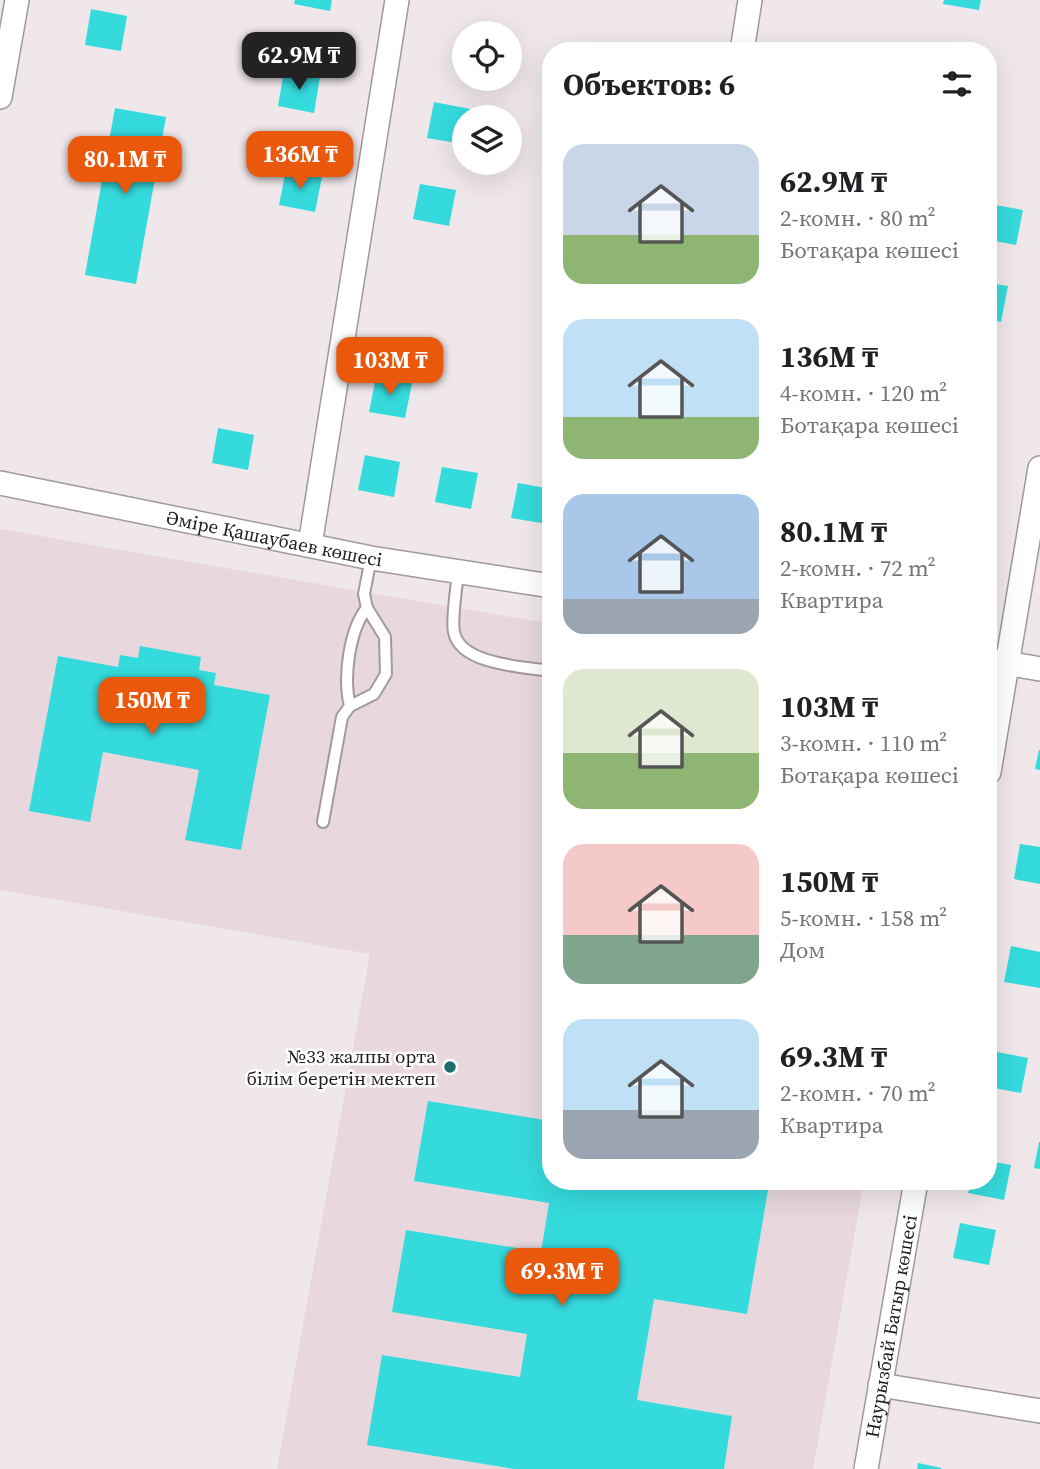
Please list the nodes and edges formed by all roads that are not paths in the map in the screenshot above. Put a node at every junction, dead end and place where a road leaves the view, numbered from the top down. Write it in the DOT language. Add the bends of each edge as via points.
graph roads {
  1 [pos="17,0"];
  2 [pos="397,0"];
  3 [pos="750,0"];
  4 [pos="743,42"];
  5 [pos="0,97"];
  6 [pos="1040,468"];
  7 [pos="0,483"];
  8 [pos="310,545"];
  9 [pos="371,558"];
  10 [pos="458,571"];
  11 [pos="542,585"];
  12 [pos="367,608"];
  13 [pos="998,661"];
  14 [pos="542,670"];
  15 [pos="1040,670"];
  16 [pos="349,706"];
  17 [pos="323,822"];
  18 [pos="914,1190"];
  19 [pos="880,1385"];
  20 [pos="1040,1411"];
  21 [pos="866,1469"];
  1 -- 5 [label="street"];
  2 -- 8 [label="street"];
  3 -- 4 [label="street"];
  6 -- 13 [label="street"];
  7 -- 8 [label="street, Әміре Қашаубаев көшесі"];
  8 -- 9 [label="street, Әміре Қашаубаев көшесі"];
  9 -- 10 [label="street, Әміре Қашаубаев көшесі"];
  9 -- 12 [label="lane" via="364,594"];
  10 -- 11 [label="street, Әміре Қашаубаев көшесі"];
  10 -- 14 [label="lane" via="454,633 465,651 487,661"];
  12 -- 16 [label="lane" via="358,619 351,650 345,689"];
  12 -- 16 [label="lane" via="385,637 386,674 374,694"];
  13 -- 15 [label="street"];
  16 -- 17 [label="lane" via="342,717"];
  18 -- 19 [label="street, Наурызбай Батыр көшесі"];
  19 -- 20 [label="street"];
  19 -- 21 [label="street, Наурызбай Батыр көшесі"];
}
